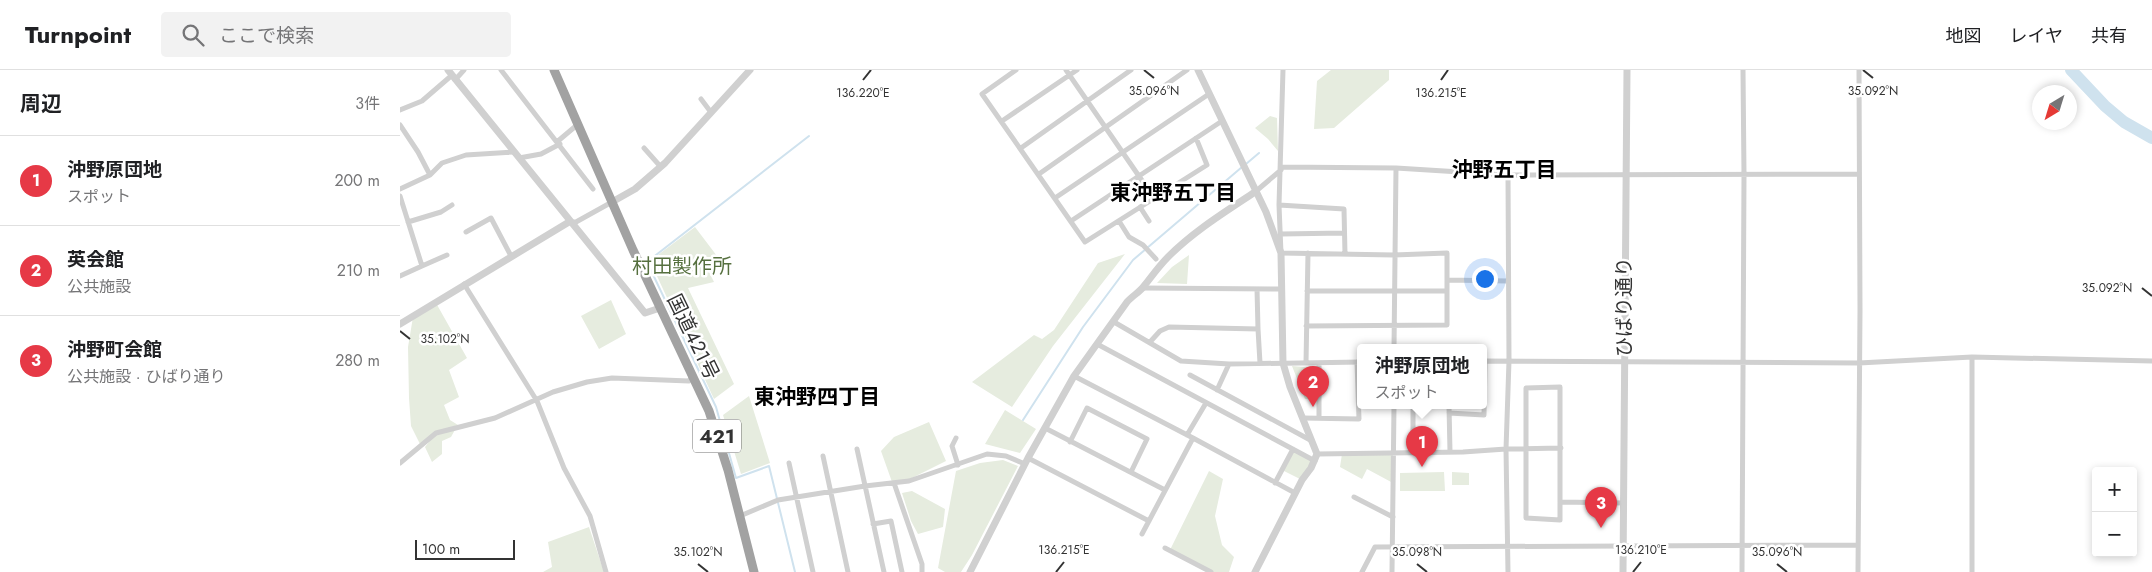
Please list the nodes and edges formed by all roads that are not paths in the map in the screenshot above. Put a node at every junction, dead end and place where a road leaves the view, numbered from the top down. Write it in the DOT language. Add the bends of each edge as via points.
graph roads {
  1 [pos="464,70"];
  2 [pos="501,70"];
  3 [pos="554,70"];
  4 [pos="750,70"];
  5 [pos="1016,70"];
  6 [pos="1076,70"];
  7 [pos="1131,70"];
  8 [pos="1187,70"];
  9 [pos="1198,70"];
  10 [pos="1283,70"];
  11 [pos="1627,70"];
  12 [pos="1743,70"];
  13 [pos="1859,70"];
  14 [pos="1068,72"];
  15 [pos="451,75"];
  16 [pos="1209,94"];
  17 [pos="701,99"];
  18 [pos="1088,101"];
  19 [pos="400,110"];
  20 [pos="710,111"];
  21 [pos="1002,121"];
  22 [pos="1222,121"];
  23 [pos="400,125"];
  24 [pos="577,125"];
  25 [pos="1105,127"];
  26 [pos="1196,138"];
  27 [pos="559,143"];
  28 [pos="644,148"];
  29 [pos="1021,148"];
  30 [pos="513,152"];
  31 [pos="1122,152"];
  32 [pos="519,158"];
  33 [pos="660,166"];
  34 [pos="1281,168"];
  35 [pos="1396,168"];
  36 [pos="1039,174"];
  37 [pos="1859,174"];
  38 [pos="430,175"];
  39 [pos="1744,175"];
  40 [pos="1138,176"];
  41 [pos="1508,176"];
  42 [pos="1626,177"];
  43 [pos="400,189"];
  44 [pos="593,189"];
  45 [pos="1255,192"];
  46 [pos="400,196"];
  47 [pos="1056,198"];
  48 [pos="1154,198"];
  49 [pos="612,202"];
  50 [pos="452,205"];
  51 [pos="1279,206"];
  52 [pos="1140,208"];
  53 [pos="1071,221"];
  54 [pos="1119,221"];
  55 [pos="1149,221"];
  56 [pos="408,222"];
  57 [pos="569,222"];
  58 [pos="466,232"];
  59 [pos="1344,233"];
  60 [pos="1280,234"];
  61 [pos="1281,253"];
  62 [pos="1308,253"];
  63 [pos="1345,254"];
  64 [pos="447,255"];
  65 [pos="1394,255"];
  66 [pos="511,256"];
  67 [pos="1156,259"];
  68 [pos="422,266"];
  69 [pos="400,276"];
  70 [pos="1447,280"];
  71 [pos="1508,282"];
  72 [pos="464,284"];
  73 [pos="1143,288"];
  74 [pos="1257,289"];
  75 [pos="1281,289"];
  76 [pos="1307,290"];
  77 [pos="1395,291"];
  78 [pos="1447,291"];
  79 [pos="660,308"];
  80 [pos="1114,322"];
  81 [pos="400,324"];
  82 [pos="1306,326"];
  83 [pos="1394,326"];
  84 [pos="1258,329"];
  85 [pos="1150,342"];
  86 [pos="1096,344"];
  87 [pos="1394,344"];
  88 [pos="1972,357"];
  89 [pos="1487,361"];
  90 [pos="1508,361"];
  91 [pos="2152,361"];
  92 [pos="1319,362"];
  93 [pos="1357,362"];
  94 [pos="1624,362"];
  95 [pos="1742,362"];
  96 [pos="1260,363"];
  97 [pos="1283,363"];
  98 [pos="1306,363"];
  99 [pos="1859,363"];
  100 [pos="1229,364"];
  101 [pos="1190,375"];
  102 [pos="692,376"];
  103 [pos="1074,376"];
  104 [pos="1217,390"];
  105 [pos="536,401"];
  106 [pos="1206,403"];
  107 [pos="1359,409"];
  108 [pos="1394,409"];
  109 [pos="1413,409"];
  110 [pos="1449,409"];
  111 [pos="1484,409"];
  112 [pos="1449,413"];
  113 [pos="1303,418"];
  114 [pos="1319,418"];
  115 [pos="1045,428"];
  116 [pos="1187,435"];
  117 [pos="956,438"];
  118 [pos="1193,438"];
  119 [pos="1070,442"];
  120 [pos="1313,442"];
  121 [pos="1561,448"];
  122 [pos="857,449"];
  123 [pos="1293,449"];
  124 [pos="1506,449"];
  125 [pos="1526,449"];
  126 [pos="1414,452"];
  127 [pos="1450,452"];
  128 [pos="1393,453"];
  129 [pos="823,456"];
  130 [pos="1316,457"];
  131 [pos="1026,461"];
  132 [pos="789,462"];
  133 [pos="400,463"];
  134 [pos="958,465"];
  135 [pos="1131,472"];
  136 [pos="894,483"];
  137 [pos="1275,483"];
  138 [pos="865,486"];
  139 [pos="1165,490"];
  140 [pos="830,491"];
  141 [pos="1295,493"];
  142 [pos="795,497"];
  143 [pos="1354,497"];
  144 [pos="1560,502"];
  145 [pos="1624,503"];
  146 [pos="740,516"];
  147 [pos="1393,516"];
  148 [pos="1149,521"];
  149 [pos="873,524"];
  150 [pos="1142,534"];
  151 [pos="1623,544"];
  152 [pos="1742,544"];
  153 [pos="1857,544"];
  154 [pos="1509,546"];
  155 [pos="1393,547"];
  156 [pos="1165,548"];
  157 [pos="606,572"];
  158 [pos="754,572"];
  159 [pos="813,572"];
  160 [pos="848,572"];
  161 [pos="884,572"];
  162 [pos="902,572"];
  163 [pos="922,572"];
  164 [pos="970,572"];
  165 [pos="1211,572"];
  166 [pos="1255,572"];
  167 [pos="1362,572"];
  168 [pos="1392,572"];
  169 [pos="1508,572"];
  170 [pos="1623,572"];
  171 [pos="1742,572"];
  172 [pos="1858,572"];
  173 [pos="1972,572"];
  1 -- 15 [label="street"];
  2 -- 27 [label="street"];
  3 -- 24 [label="highway, 国道421号 / 421"];
  4 -- 20 [label="street"];
  5 -- 21 [label="street" via="982,94"];
  6 -- 14 [label="street"];
  7 -- 18 [label="street"];
  8 -- 25 [label="street"];
  9 -- 16 [label="street"];
  10 -- 34 [label="street"];
  11 -- 42 [label="street, ひばり通り"];
  12 -- 39 [label="street"];
  13 -- 37 [label="street"];
  14 -- 18 [label="street"];
  14 -- 21 [label="street"];
  15 -- 19 [label="street" via="422,101"];
  15 -- 30 [label="street"];
  16 -- 22 [label="street"];
  16 -- 31 [label="street"];
  17 -- 20 [label="street"];
  18 -- 25 [label="street"];
  18 -- 29 [label="street"];
  20 -- 33 [label="street"];
  21 -- 29 [label="street"];
  22 -- 26 [label="street"];
  22 -- 45 [label="street"];
  23 -- 38 [label="street"];
  24 -- 27 [label="street"];
  24 -- 49 [label="highway, 国道421号 / 421"];
  25 -- 31 [label="street"];
  25 -- 36 [label="street"];
  26 -- 40 [label="street"];
  26 -- 48 [label="street" via="1208,165"];
  27 -- 32 [label="street" via="541,154"];
  27 -- 44 [label="street"];
  28 -- 33 [label="street"];
  29 -- 36 [label="street"];
  30 -- 32 [label="street"];
  30 -- 38 [label="street" via="466,155 442,163"];
  31 -- 40 [label="street"];
  31 -- 47 [label="street"];
  32 -- 57 [label="street"];
  33 -- 49 [label="street" via="635,190"];
  34 -- 35 [label="street"];
  34 -- 45 [label="street"];
  34 -- 51 [label="street"];
  35 -- 41 [label="street"];
  35 -- 65 [label="street"];
  36 -- 47 [label="street"];
  37 -- 39 [label="street"];
  37 -- 99 [label="street"];
  38 -- 43 [label="street"];
  39 -- 42 [label="street"];
  39 -- 95 [label="street"];
  40 -- 48 [label="street"];
  40 -- 53 [label="street"];
  41 -- 42 [label="street" via="1592,174"];
  41 -- 71 [label="street"];
  42 -- 94 [label="street, ひばり通り"];
  45 -- 61 [label="street"];
  45 -- 73 [label="street" via="1210,222 1170,255"];
  46 -- 56 [label="street"];
  47 -- 53 [label="street"];
  48 -- 52 [label="street"];
  49 -- 57 [label="street" via="576,222"];
  49 -- 79 [label="highway, 国道421号 / 421"];
  50 -- 56 [label="street" via="442,212"];
  51 -- 59 [label="street" via="1344,209"];
  51 -- 60 [label="street"];
  52 -- 54 [label="street"];
  52 -- 55 [label="street"];
  53 -- 54 [label="street" via="1085,242"];
  54 -- 67 [label="street" via="1128,237"];
  56 -- 68 [label="street"];
  57 -- 66 [label="street"];
  57 -- 79 [label="street" via="645,312"];
  58 -- 66 [label="street" via="491,218"];
  59 -- 60 [label="street"];
  59 -- 63 [label="street"];
  60 -- 61 [label="street"];
  61 -- 62 [label="street"];
  61 -- 75 [label="street"];
  62 -- 63 [label="street"];
  62 -- 76 [label="street"];
  63 -- 65 [label="street"];
  64 -- 68 [label="street"];
  65 -- 70 [label="street" via="1447,253"];
  65 -- 77 [label="street"];
  66 -- 72 [label="street"];
  68 -- 69 [label="street"];
  70 -- 71 [label="street"];
  70 -- 78 [label="street"];
  71 -- 90 [label="street"];
  72 -- 81 [label="street"];
  72 -- 105 [label="street"];
  73 -- 74 [label="street"];
  73 -- 80 [label="street" via="1135,292"];
  74 -- 75 [label="street"];
  74 -- 84 [label="street"];
  75 -- 97 [label="street"];
  76 -- 77 [label="street"];
  76 -- 82 [label="street"];
  77 -- 78 [label="street"];
  77 -- 83 [label="street"];
  78 -- 83 [label="street" via="1447,325"];
  79 -- 102 [label="highway, 国道421号 / 421"];
  80 -- 85 [label="street"];
  80 -- 86 [label="street"];
  82 -- 83 [label="street"];
  82 -- 98 [label="street"];
  83 -- 87 [label="street"];
  84 -- 85 [label="street" via="1168,327"];
  84 -- 96 [label="street"];
  85 -- 100 [label="street" via="1181,361"];
  86 -- 103 [label="street"];
  86 -- 106 [label="street"];
  88 -- 91 [label="street"];
  88 -- 99 [label="street"];
  88 -- 173 [label="street"];
  89 -- 90 [label="street"];
  90 -- 94 [label="street"];
  90 -- 124 [label="street"];
  92 -- 93 [label="street"];
  92 -- 98 [label="street"];
  92 -- 114 [label="street"];
  94 -- 95 [label="street"];
  94 -- 145 [label="street, ひばり通り"];
  95 -- 99 [label="street"];
  95 -- 152 [label="street"];
  96 -- 97 [label="street"];
  96 -- 100 [label="street"];
  97 -- 98 [label="street"];
  97 -- 113 [label="street"];
  99 -- 153 [label="street"];
  100 -- 104 [label="street"];
  101 -- 104 [label="street"];
  102 -- 105 [label="street" via="689,381 612,378 553,392"];
  102 -- 146 [label="highway, 国道421号 / 421" via="709,411"];
  103 -- 115 [label="street"];
  103 -- 116 [label="street"];
  104 -- 120 [label="street"];
  105 -- 133 [label="street" via="495,418 436,433"];
  105 -- 157 [label="street" via="564,468 590,516"];
  106 -- 116 [label="street"];
  106 -- 123 [label="street"];
  107 -- 114 [label="street" via="1359,419"];
  108 -- 128 [label="street"];
  109 -- 126 [label="street"];
  110 -- 112 [label="street"];
  111 -- 112 [label="street" via="1484,415"];
  112 -- 127 [label="street"];
  113 -- 114 [label="street"];
  113 -- 120 [label="street"];
  115 -- 119 [label="street"];
  115 -- 131 [label="street"];
  116 -- 118 [label="street"];
  117 -- 134 [label="street" via="952,446"];
  118 -- 137 [label="street"];
  118 -- 139 [label="street"];
  119 -- 135 [label="street"];
  119 -- 135 [label="street" via="1087,408 1146,439"];
  120 -- 130 [label="street"];
  121 -- 125 [label="street"];
  121 -- 125 [label="street" via="1560,387 1526,388"];
  121 -- 144 [label="street"];
  122 -- 138 [label="street"];
  123 -- 130 [label="street"];
  123 -- 137 [label="street"];
  124 -- 125 [label="street"];
  124 -- 127 [label="street"];
  124 -- 154 [label="street"];
  125 -- 144 [label="street" via="1526,518 1560,520"];
  126 -- 127 [label="street"];
  126 -- 128 [label="street"];
  128 -- 130 [label="street"];
  128 -- 147 [label="street"];
  129 -- 140 [label="street"];
  130 -- 141 [label="street"];
  131 -- 134 [label="street" via="987,454"];
  131 -- 148 [label="street"];
  131 -- 164 [label="street"];
  132 -- 142 [label="street"];
  134 -- 136 [label="street"];
  135 -- 139 [label="street"];
  136 -- 138 [label="street"];
  136 -- 163 [label="street"];
  137 -- 141 [label="street"];
  138 -- 140 [label="street"];
  138 -- 149 [label="street"];
  139 -- 148 [label="street"];
  140 -- 142 [label="street"];
  140 -- 160 [label="street"];
  141 -- 166 [label="street"];
  142 -- 146 [label="street" via="778,500"];
  142 -- 159 [label="street"];
  143 -- 147 [label="street"];
  144 -- 145 [label="street"];
  145 -- 151 [label="street, ひばり通り"];
  146 -- 158 [label="highway, 国道421号 / 421"];
  147 -- 155 [label="street"];
  148 -- 150 [label="street"];
  149 -- 161 [label="street"];
  149 -- 162 [label="street" via="891,521"];
  151 -- 152 [label="street"];
  151 -- 154 [label="street"];
  151 -- 170 [label="street, ひばり通り"];
  152 -- 153 [label="street"];
  152 -- 171 [label="street"];
  153 -- 172 [label="street"];
  154 -- 155 [label="street"];
  154 -- 169 [label="street"];
  155 -- 167 [label="street" via="1375,547"];
  155 -- 168 [label="street"];
  156 -- 165 [label="street"];
}
